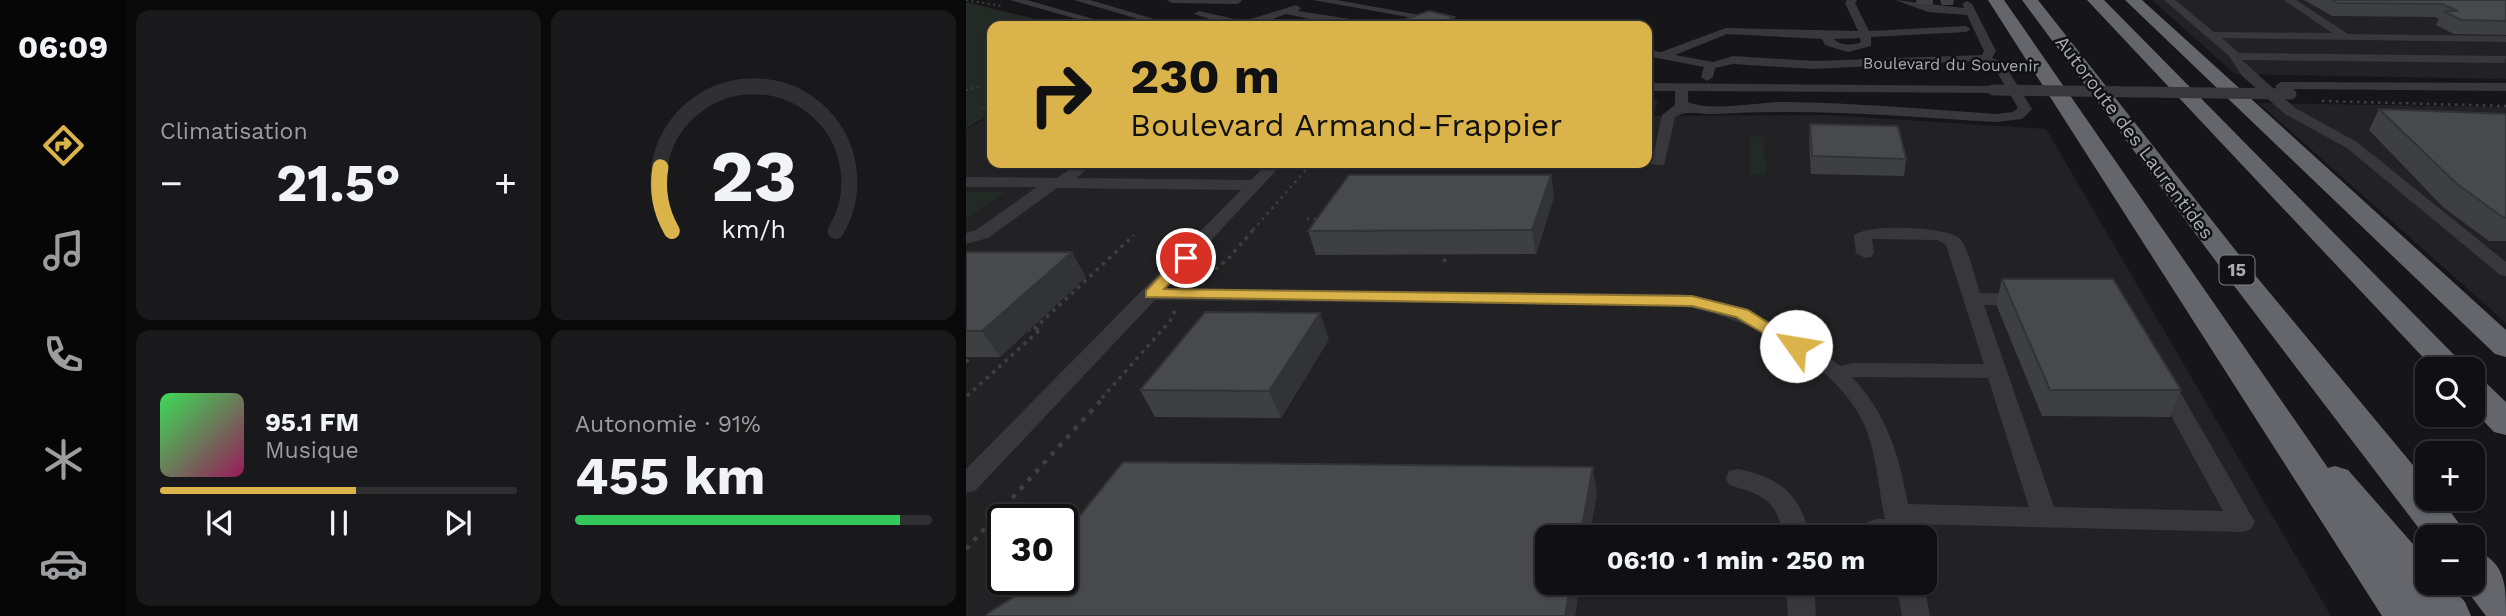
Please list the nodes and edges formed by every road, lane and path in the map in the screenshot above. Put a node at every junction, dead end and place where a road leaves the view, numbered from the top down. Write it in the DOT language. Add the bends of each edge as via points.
graph roads {
  1 [pos="1016,0"];
  2 [pos="1079,0"];
  3 [pos="1172,0"];
  4 [pos="1852,0"];
  5 [pos="1900,0"];
  6 [pos="1965,0"];
  7 [pos="1996,0"];
  8 [pos="2030,0"];
  9 [pos="2095,0"];
  10 [pos="2169,0"];
  11 [pos="2289,0"];
  12 [pos="1239,1"];
  13 [pos="1319,1"];
  14 [pos="2134,2"];
  15 [pos="1360,9"];
  16 [pos="1892,10"];
  17 [pos="1284,11"];
  18 [pos="1944,11"];
  19 [pos="1971,12"];
  20 [pos="1199,14"];
  21 [pos="1424,16"];
  22 [pos="1331,20"];
  23 [pos="1094,21"];
  24 [pos="1155,21"];
  25 [pos="1225,21"];
  26 [pos="1239,21"];
  27 [pos="1257,21"];
  28 [pos="1341,21"];
  29 [pos="1413,21"];
  30 [pos="1450,21"];
  31 [pos="2321,21"];
  32 [pos="1901,32"];
  33 [pos="1862,34"];
  34 [pos="1781,35"];
  35 [pos="2211,35"];
  36 [pos="2346,37"];
  37 [pos="2392,37"];
  38 [pos="2466,38"];
  39 [pos="2506,39"];
  40 [pos="1696,42"];
  41 [pos="1728,45"];
  42 [pos="1770,47"];
  43 [pos="1652,54"];
  44 [pos="1664,55"];
  45 [pos="2236,56"];
  46 [pos="2305,57"];
  47 [pos="2378,58"];
  48 [pos="1986,59"];
  49 [pos="2506,64"];
  50 [pos="1710,71"];
  51 [pos="2398,71"];
  52 [pos="1652,76"];
  53 [pos="980,86"];
  54 [pos="1991,86"];
  55 [pos="1652,87"];
  56 [pos="1682,87"];
  57 [pos="2506,88"];
  58 [pos="966,90"];
  59 [pos="2286,90"];
  60 [pos="2506,97"];
  61 [pos="2310,101"];
  62 [pos="1684,106"];
  63 [pos="2506,106"];
  64 [pos="1652,161"];
  65 [pos="1080,168"];
  66 [pos="1271,168"];
  67 [pos="1308,168"];
  68 [pos="966,183"];
  69 [pos="1056,183"];
  70 [pos="1256,185"];
  71 [pos="1307,219"];
  72 [pos="1328,219"];
  73 [pos="1134,235"];
  74 [pos="966,239"];
  75 [pos="1865,253"];
  76 [pos="1448,254"];
  77 [pos="1444,262"];
  78 [pos="2502,266"];
  79 [pos="1203,279"];
  80 [pos="1151,294"];
  81 [pos="1973,299"];
  82 [pos="2039,300"];
  83 [pos="1175,309"];
  84 [pos="2503,345"];
  85 [pos="971,357"];
  86 [pos="2440,357"];
  87 [pos="2151,359"];
  88 [pos="966,362"];
  89 [pos="2242,370"];
  90 [pos="1997,371"];
  91 [pos="1836,374"];
  92 [pos="966,388"];
  93 [pos="975,388"];
  94 [pos="967,397"];
  95 [pos="2485,402"];
  96 [pos="2506,423"];
  97 [pos="971,471"];
  98 [pos="1738,478"];
  99 [pos="2045,517"];
  100 [pos="1794,525"];
  101 [pos="1899,525"];
  102 [pos="1928,525"];
  103 [pos="2439,525"];
  104 [pos="966,550"];
  105 [pos="2485,582"];
  106 [pos="1801,595"];
  107 [pos="1912,595"];
  108 [pos="2506,608"];
  109 [pos="1802,616"];
  110 [pos="1916,616"];
  111 [pos="2406,616"];
  112 [pos="2449,616"];
  1 -- 23 [label="street"];
  2 -- 24 [label="street"];
  3 -- 12 [label="street"];
  4 -- 33 [label="street"];
  5 -- 18 [label="street"];
  6 -- 19 [label="street"];
  7 -- 89 [label="highway"];
  8 -- 103 [label="highway, Autoroute des Laurentides / 15"];
  9 -- 86 [label="highway"];
  10 -- 35 [label="street"];
  11 -- 31 [label="street"];
  12 -- 26 [label="street" via="1227,9"];
  13 -- 15 [label="street"];
  13 -- 17 [label="street"];
  14 -- 84 [label="highway"];
  15 -- 21 [label="street"];
  15 -- 22 [label="street"];
  16 -- 32 [label="street"];
  17 -- 22 [label="street"];
  17 -- 27 [label="street"];
  18 -- 19 [label="street"];
  18 -- 32 [label="street" via="1960,29"];
  19 -- 48 [label="street" via="1990,51"];
  20 -- 25 [label="street"];
  21 -- 29 [label="street"];
  21 -- 30 [label="street"];
  22 -- 28 [label="street"];
  31 -- 36 [label="street"];
  31 -- 37 [label="street"];
  32 -- 33 [label="street"];
  33 -- 34 [label="street" via="1867,44 1850,49 1833,46 1827,36"];
  34 -- 40 [label="street" via="1726,31"];
  34 -- 42 [label="street"];
  35 -- 36 [label="street"];
  35 -- 45 [label="street"];
  36 -- 37 [label="street"];
  36 -- 47 [label="street"];
  37 -- 38 [label="street"];
  38 -- 39 [label="street"];
  38 -- 49 [label="street"];
  40 -- 41 [label="street"];
  40 -- 44 [label="street"];
  43 -- 44 [label="street"];
  44 -- 50 [label="street"];
  45 -- 46 [label="street"];
  45 -- 78 [label="street" via="2246,73 2290,111 2352,145"];
  46 -- 47 [label="street"];
  46 -- 51 [label="street" via="2322,70"];
  47 -- 49 [label="street"];
  47 -- 51 [label="street"];
  48 -- 50 [label="street" via="1823,65 1733,60"];
  48 -- 62 [label="street" via="2003,68 2024,105 2022,113 1996,118 1859,108"];
  49 -- 51 [label="street"];
  50 -- 52 [label="street, Boulevard du Souvenir"];
  50 -- 54 [label="street, Boulevard du Souvenir"];
  53 -- 58 [label="path"];
  54 -- 56 [label="street, Boulevard du Souvenir"];
  54 -- 59 [label="street, Boulevard du Souvenir, bridge"];
  55 -- 56 [label="street, Boulevard du Souvenir"];
  56 -- 62 [label="street"];
  57 -- 59 [label="street, Boulevard du Souvenir"];
  59 -- 60 [label="street, Boulevard du Souvenir"];
  61 -- 63 [label="path"];
  62 -- 64 [label="street" via="1669,115 1659,162"];
  65 -- 69 [label="street"];
  66 -- 70 [label="street"];
  67 -- 79 [label="path" via="1227,260"];
  68 -- 69 [label="street"];
  69 -- 70 [label="street"];
  69 -- 74 [label="street" via="982,234"];
  70 -- 80 [label="street"];
  71 -- 72 [label="path"];
  73 -- 93 [label="path"];
  75 -- 81 [label="street" via="1863,236 1867,234 1948,237 1954,242"];
  76 -- 77 [label="path"];
  80 -- 91 [label="street" via="1707,302 1762,324"];
  80 -- 97 [label="street"];
  81 -- 82 [label="street"];
  81 -- 90 [label="street"];
  83 -- 104 [label="path" via="1149,348"];
  85 -- 88 [label="path"];
  87 -- 99 [label="street" via="2242,522"];
  89 -- 111 [label="highway"];
  89 -- 112 [label="highway"];
  90 -- 91 [label="street" via="1853,370"];
  90 -- 99 [label="street"];
  91 -- 101 [label="street" via="1873,419"];
  92 -- 93 [label="path"];
  93 -- 94 [label="path"];
  95 -- 96 [label="highway"];
  98 -- 100 [label="street" via="1766,485 1781,496 1791,510"];
  99 -- 102 [label="street"];
  105 -- 108 [label="highway"];
  106 -- 109 [label="street"];
  107 -- 110 [label="street"];
}
